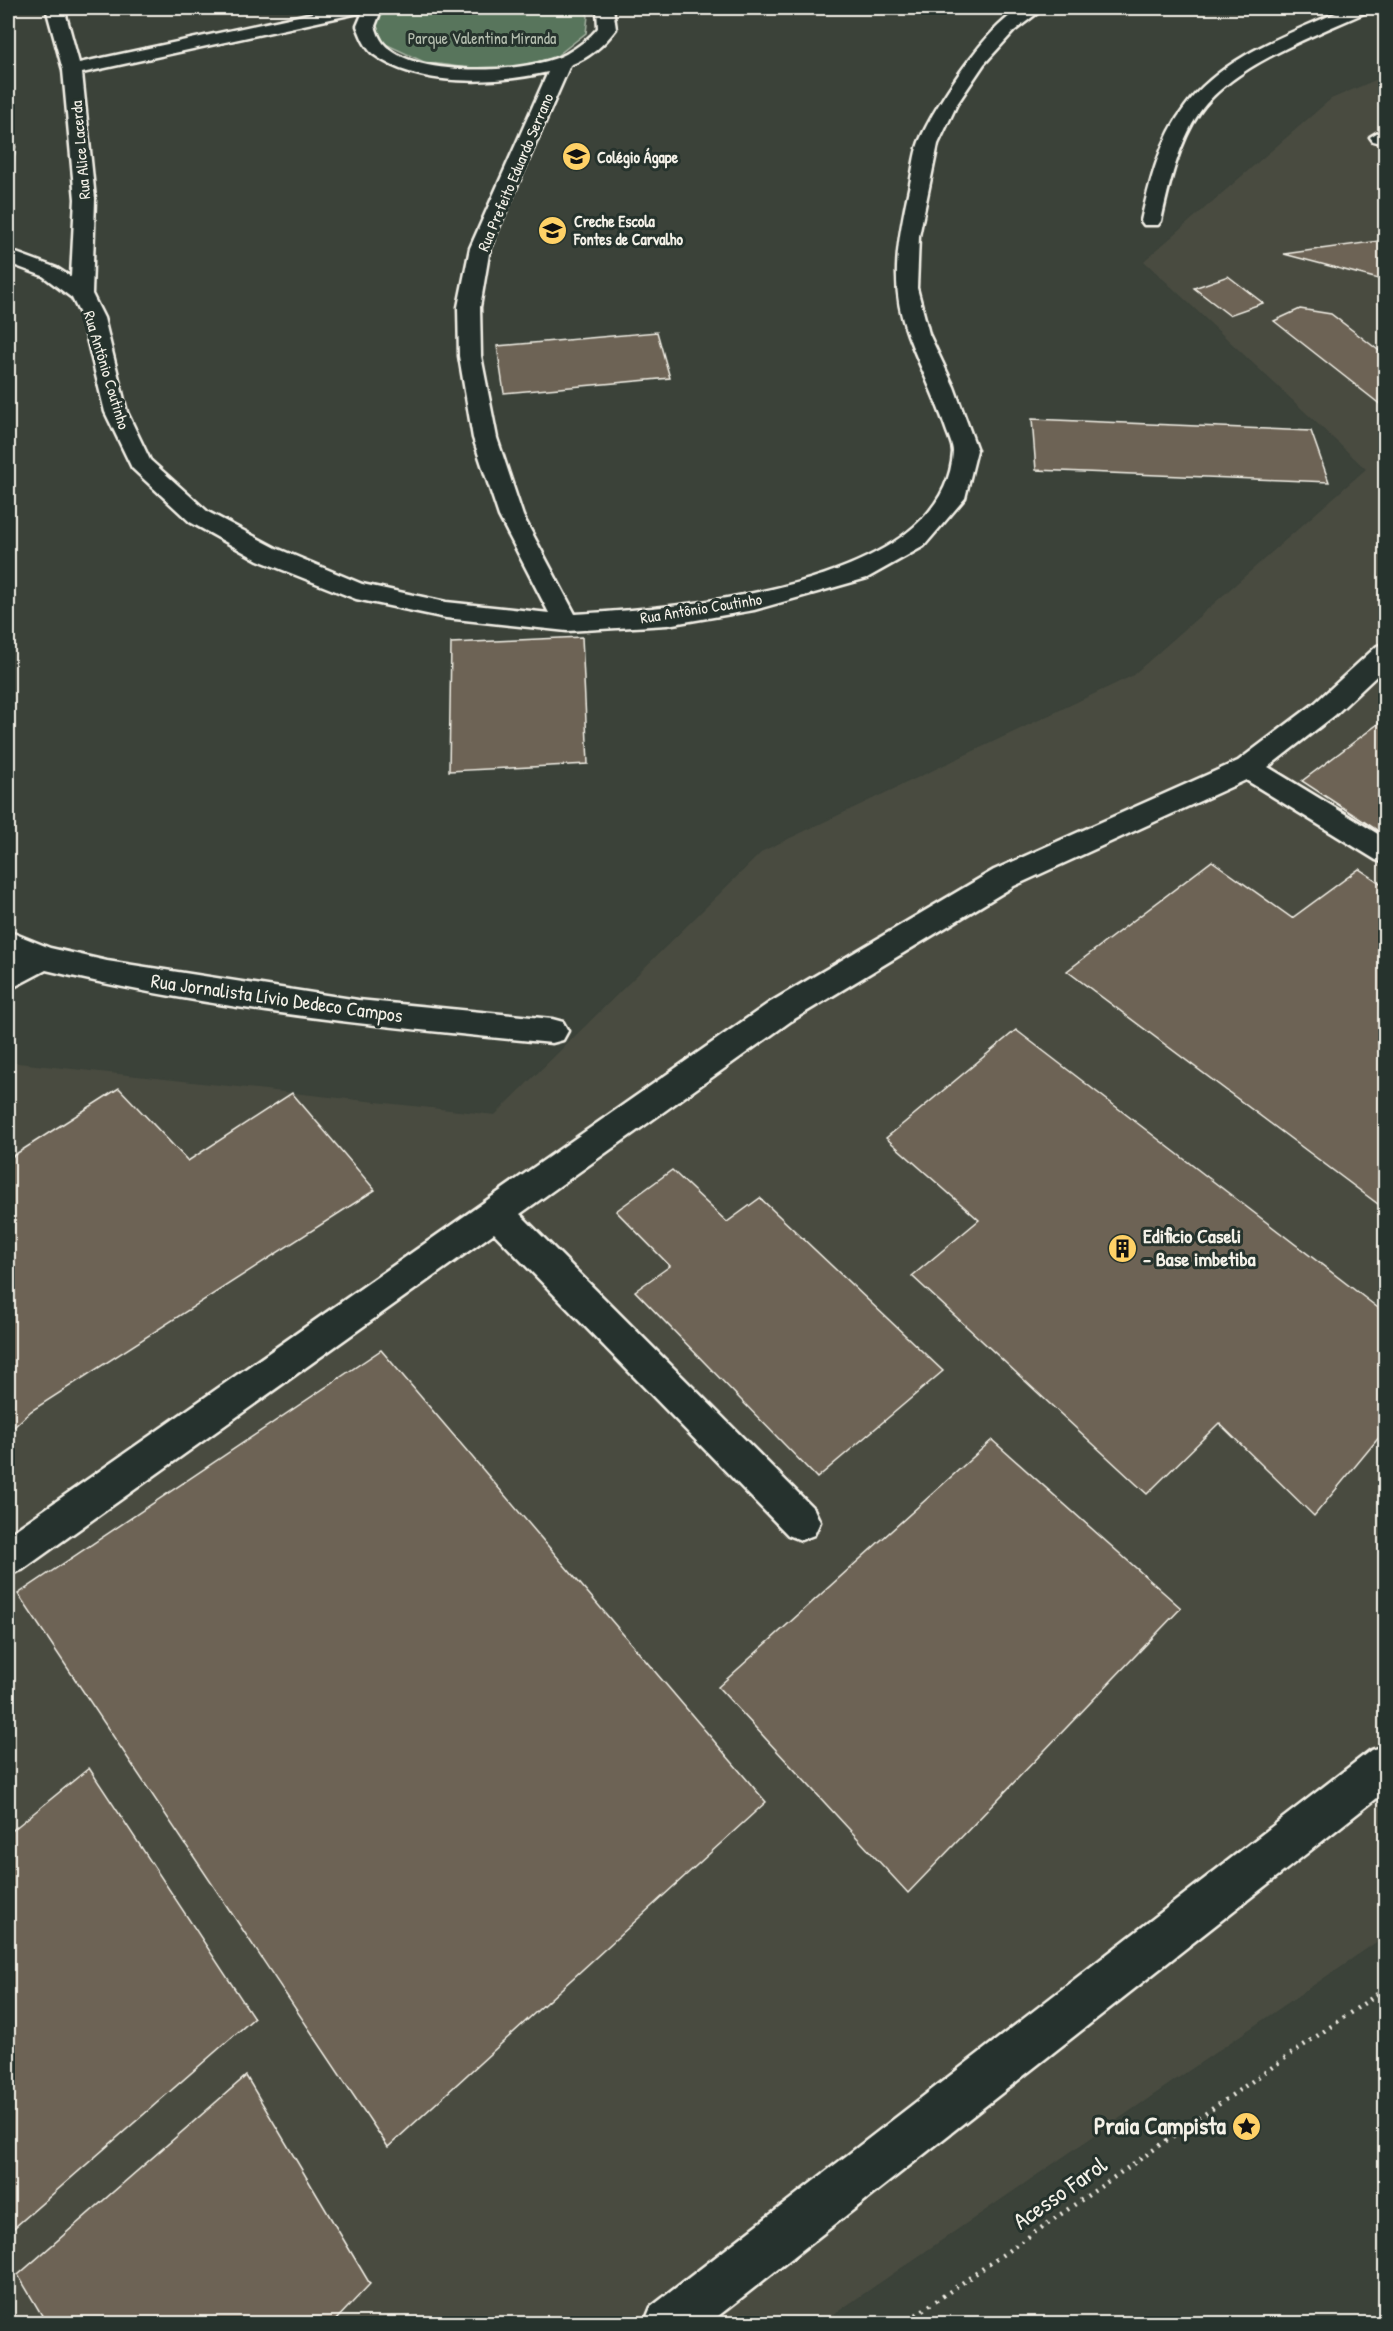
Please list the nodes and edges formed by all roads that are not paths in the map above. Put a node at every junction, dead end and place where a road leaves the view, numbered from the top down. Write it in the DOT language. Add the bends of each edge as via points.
graph roads {
  1 [pos="55,8"];
  2 [pos="358,8"];
  3 [pos="374,8"];
  4 [pos="605,8"];
  5 [pos="1036,8"];
  6 [pos="1360,8"];
  7 [pos="562,62"];
  8 [pos="72,70"];
  9 [pos="1151,221"];
  10 [pos="8,256"];
  11 [pos="81,294"];
  12 [pos="567,623"];
  13 [pos="1386,651"];
  14 [pos="1248,768"];
  15 [pos="1386,853"];
  16 [pos="8,942"];
  17 [pos="44,958"];
  18 [pos="8,978"];
  19 [pos="552,1031"];
  20 [pos="496,1213"];
  21 [pos="801,1522"];
  22 [pos="8,1557"];
  23 [pos="1386,1765"];
  24 [pos="668,2324"];
  1 -- 8 [label="street, Rua Alice Lacerda"];
  2 -- 8 [label="street"];
  3 -- 7 [label="street" via="366,26 378,49 411,66 459,76 514,74"];
  4 -- 7 [label="street" via="607,29 591,47"];
  5 -- 12 [label="street, Rua Antônio Coutinho" via="1008,27 977,61 948,104 928,144 909,236 908,297 918,334 943,387 965,450 953,498 915,542 858,572 754,602 667,617"];
  6 -- 9 [label="street" via="1278,47 1199,100 1161,176"];
  7 -- 12 [label="street, Rua Prefeito Eduardo Serrano" via="480,248 469,327 470,356 489,450 511,516"];
  8 -- 11 [label="street, Rua Alice Lacerda" via="85,199"];
  10 -- 11 [label="street, Rua Antônio Coutinho" via="50,272"];
  11 -- 12 [label="street, Rua Antônio Coutinho" via="93,318 116,412 140,463 199,517 267,554 356,591 446,610"];
  13 -- 14 [label="street" via="1325,709"];
  14 -- 15 [label="street"];
  14 -- 20 [label="street" via="1004,878 909,934 780,1012"];
  16 -- 17 [label="street, Rua Jornalista Lívio Dedeco Campos"];
  17 -- 18 [label="street"];
  17 -- 19 [label="street, Rua Jornalista Lívio Dedeco Campos" via="107,973 358,1012"];
  20 -- 21 [label="street"];
  20 -- 22 [label="street"];
  23 -- 24 [label="street"];
}
